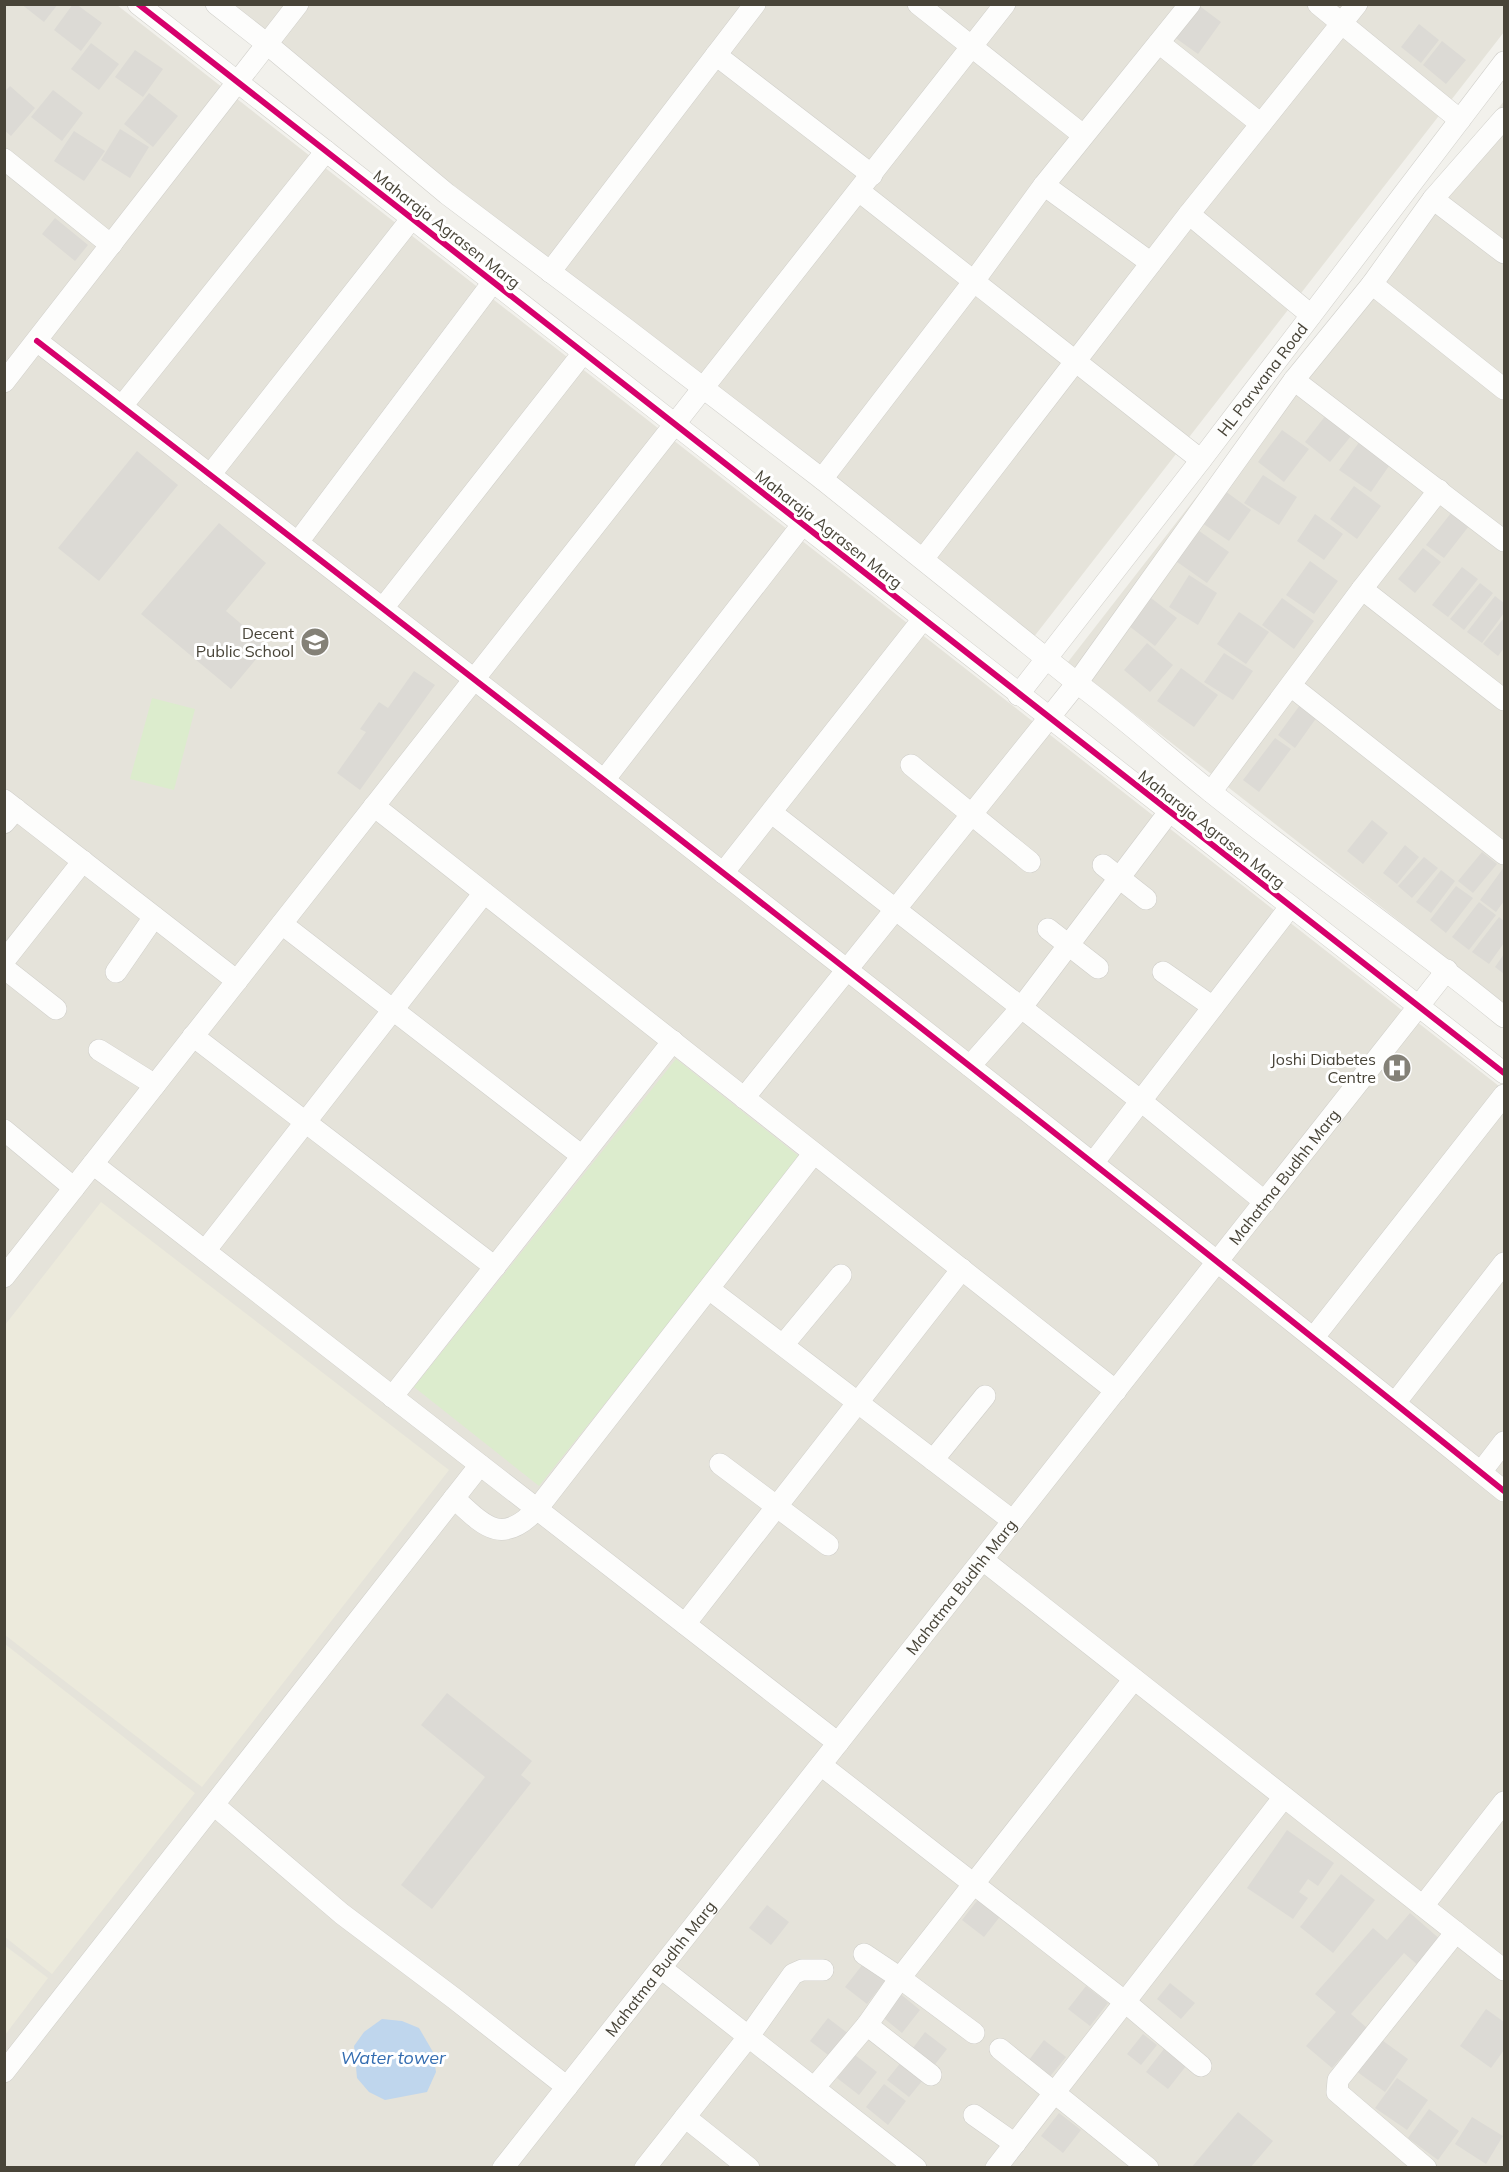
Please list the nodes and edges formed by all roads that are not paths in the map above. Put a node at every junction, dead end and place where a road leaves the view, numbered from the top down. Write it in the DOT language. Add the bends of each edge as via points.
graph roads {
  1 [pos="138,4"];
  2 [pos="216,4"];
  3 [pos="298,4"];
  4 [pos="755,4"];
  5 [pos="918,4"];
  6 [pos="1005,4"];
  7 [pos="1190,4"];
  8 [pos="1318,4"];
  9 [pos="1357,4"];
  10 [pos="1342,23"];
  11 [pos="1159,42"];
  12 [pos="267,44"];
  13 [pos="971,47"];
  14 [pos="716,55"];
  15 [pos="1504,62"];
  16 [pos="238,82"];
  17 [pos="1504,118"];
  18 [pos="1460,120"];
  19 [pos="1261,124"];
  20 [pos="1083,135"];
  21 [pos="326,151"];
  22 [pos="7,166"];
  23 [pos="865,183"];
  24 [pos="1044,185"];
  25 [pos="1433,199"];
  26 [pos="1189,214"];
  27 [pos="412,218"];
  28 [pos="113,243"];
  29 [pos="1504,253"];
  30 [pos="1151,262"];
  31 [pos="550,272"];
  32 [pos="974,281"];
  33 [pos="493,282"];
  34 [pos="1372,284"];
  35 [pos="1311,315"];
  36 [pos="37,341"];
  37 [pos="584,353"];
  38 [pos="1077,361"];
  39 [pos="1294,380"];
  40 [pos="4,382"];
  41 [pos="704,389"];
  42 [pos="1504,389"];
  43 [pos="122,406"];
  44 [pos="674,424"];
  45 [pos="1201,460"];
  46 [pos="210,474"];
  47 [pos="822,479"];
  48 [pos="1439,490"];
  49 [pos="802,525"];
  50 [pos="1504,541"];
  51 [pos="298,542"];
  52 [pos="923,559"];
  53 [pos="1362,590"];
  54 [pos="383,608"];
  55 [pos="923,619"];
  56 [pos="1047,659"];
  57 [pos="475,678"];
  58 [pos="1077,683"];
  59 [pos="1291,686"];
  60 [pos="1018,695"];
  61 [pos="1504,700"];
  62 [pos="1048,718"];
  63 [pos="911,765"];
  64 [pos="604,780"];
  65 [pos="1211,792"];
  66 [pos="374,806"];
  67 [pos="8,811"];
  68 [pos="1169,812"];
  69 [pos="772,813"];
  70 [pos="971,814"];
  71 [pos="1504,854"];
  72 [pos="82,861"];
  73 [pos="1030,862"];
  74 [pos="1111,871"];
  75 [pos="723,873"];
  76 [pos="484,893"];
  77 [pos="1146,899"];
  78 [pos="1290,906"];
  79 [pos="895,910"];
  80 [pos="154,917"];
  81 [pos="282,924"];
  82 [pos="1048,929"];
  83 [pos="1068,945"];
  84 [pos="4,961"];
  85 [pos="4,968"];
  86 [pos="1098,968"];
  87 [pos="847,970"];
  88 [pos="1447,970"];
  89 [pos="116,972"];
  90 [pos="1163,972"];
  91 [pos="237,981"];
  92 [pos="1213,1007"];
  93 [pos="1419,1007"];
  94 [pos="1021,1008"];
  95 [pos="56,1009"];
  96 [pos="393,1010"];
  97 [pos="1504,1017"];
  98 [pos="193,1036"];
  99 [pos="673,1041"];
  100 [pos="99,1050"];
  101 [pos="970,1066"];
  102 [pos="1504,1073"];
  103 [pos="155,1085"];
  104 [pos="1504,1095"];
  105 [pos="744,1098"];
  106 [pos="1141,1101"];
  107 [pos="306,1122"];
  108 [pos="4,1130"];
  109 [pos="814,1153"];
  110 [pos="582,1156"];
  111 [pos="1093,1162"];
  112 [pos="93,1164"];
  113 [pos="74,1188"];
  114 [pos="1265,1202"];
  115 [pos="205,1251"];
  116 [pos="1219,1261"];
  117 [pos="1504,1263"];
  118 [pos="495,1267"];
  119 [pos="962,1269"];
  120 [pos="841,1275"];
  121 [pos="4,1277"];
  122 [pos="709,1289"];
  123 [pos="1314,1337"];
  124 [pos="783,1345"];
  125 [pos="1116,1390"];
  126 [pos="986,1396"];
  127 [pos="392,1397"];
  128 [pos="858,1402"];
  129 [pos="1395,1403"];
  130 [pos="1504,1442"];
  131 [pos="933,1460"];
  132 [pos="480,1464"];
  133 [pos="720,1464"];
  134 [pos="1481,1472"];
  135 [pos="1504,1491"];
  136 [pos="454,1498"];
  137 [pos="776,1506"];
  138 [pos="537,1509"];
  139 [pos="1014,1521"];
  140 [pos="828,1545"];
  141 [pos="983,1560"];
  142 [pos="684,1623"];
  143 [pos="1134,1679"];
  144 [pos="838,1743"];
  145 [pos="821,1765"];
  146 [pos="1284,1797"];
  147 [pos="1504,1802"];
  148 [pos="214,1805"];
  149 [pos="974,1884"];
  150 [pos="1423,1906"];
  151 [pos="1456,1932"];
  152 [pos="864,1954"];
  153 [pos="1502,1964"];
  154 [pos="661,1968"];
  155 [pos="823,1970"];
  156 [pos="900,1978"];
  157 [pos="1124,2001"];
  158 [pos="867,2025"];
  159 [pos="974,2033"];
  160 [pos="749,2036"];
  161 [pos="1000,2049"];
  162 [pos="1202,2066"];
  163 [pos="4,2072"];
  164 [pos="932,2075"];
  165 [pos="567,2087"];
  166 [pos="814,2088"];
  167 [pos="1053,2092"];
  168 [pos="974,2115"];
  169 [pos="685,2117"];
  170 [pos="1015,2144"];
  171 [pos="503,2168"];
  172 [pos="645,2168"];
  173 [pos="749,2168"];
  174 [pos="916,2168"];
  175 [pos="996,2168"];
  176 [pos="1148,2168"];
  177 [pos="1426,2168"];
  1 -- 16 [label="street, Maharaja Agrasen Marg"];
  2 -- 12 [label="street, Maharaja Agrasen Marg"];
  3 -- 12 [label="street"];
  4 -- 14 [label="street"];
  5 -- 13 [label="street"];
  6 -- 13 [label="street"];
  7 -- 11 [label="street"];
  8 -- 10 [label="street"];
  9 -- 10 [label="street"];
  10 -- 18 [label="street"];
  10 -- 19 [label="street"];
  11 -- 19 [label="street"];
  11 -- 20 [label="street"];
  12 -- 16 [label="street"];
  12 -- 31 [label="street, Maharaja Agrasen Marg" via="447,194"];
  13 -- 20 [label="street"];
  13 -- 23 [label="street"];
  14 -- 23 [label="street"];
  14 -- 31 [label="street"];
  15 -- 18 [label="street, HL Parwana Road"];
  16 -- 21 [label="street, Maharaja Agrasen Marg"];
  16 -- 28 [label="street"];
  17 -- 25 [label="street, HL Parwana Road"];
  18 -- 35 [label="street, HL Parwana Road"];
  19 -- 26 [label="street"];
  20 -- 24 [label="street"];
  21 -- 27 [label="street, Maharaja Agrasen Marg"];
  21 -- 43 [label="street"];
  22 -- 28 [label="street"];
  23 -- 32 [label="street"];
  23 -- 41 [label="street"];
  24 -- 30 [label="street"];
  24 -- 32 [label="street"];
  25 -- 29 [label="street"];
  25 -- 34 [label="street, HL Parwana Road"];
  26 -- 30 [label="street"];
  26 -- 35 [label="street"];
  27 -- 33 [label="street, Maharaja Agrasen Marg"];
  27 -- 46 [label="street"];
  28 -- 36 [label="street"];
  30 -- 38 [label="street"];
  31 -- 41 [label="street, Maharaja Agrasen Marg"];
  32 -- 38 [label="street"];
  32 -- 47 [label="street"];
  33 -- 37 [label="street, Maharaja Agrasen Marg"];
  33 -- 51 [label="street"];
  34 -- 39 [label="street, HL Parwana Road"];
  34 -- 42 [label="street"];
  35 -- 45 [label="street, HL Parwana Road"];
  36 -- 40 [label="street"];
  36 -- 43 [label="street"];
  37 -- 44 [label="street, Maharaja Agrasen Marg"];
  37 -- 54 [label="street"];
  38 -- 45 [label="street"];
  38 -- 52 [label="street"];
  39 -- 48 [label="street"];
  39 -- 58 [label="street, HL Parwana Road"];
  41 -- 44 [label="street"];
  41 -- 47 [label="street, Maharaja Agrasen Marg"];
  43 -- 46 [label="street"];
  44 -- 49 [label="street, Maharaja Agrasen Marg"];
  44 -- 57 [label="street"];
  45 -- 56 [label="street, HL Parwana Road"];
  46 -- 51 [label="street"];
  47 -- 52 [label="street, Maharaja Agrasen Marg"];
  48 -- 50 [label="street"];
  48 -- 53 [label="street"];
  49 -- 55 [label="street, Maharaja Agrasen Marg"];
  49 -- 64 [label="street"];
  51 -- 54 [label="street"];
  52 -- 56 [label="street, Maharaja Agrasen Marg"];
  53 -- 59 [label="street"];
  53 -- 61 [label="street"];
  54 -- 57 [label="street"];
  55 -- 60 [label="street, Maharaja Agrasen Marg"];
  55 -- 69 [label="street"];
  56 -- 58 [label="street, Maharaja Agrasen Marg"];
  56 -- 60 [label="street, HL Parwana Road"];
  57 -- 64 [label="street"];
  57 -- 66 [label="street"];
  58 -- 62 [label="street, HL Parwana Road"];
  58 -- 65 [label="street, Maharaja Agrasen Marg"];
  59 -- 65 [label="street"];
  59 -- 71 [label="street"];
  60 -- 62 [label="street, Maharaja Agrasen Marg"];
  62 -- 68 [label="street, Maharaja Agrasen Marg"];
  62 -- 70 [label="street, HL Parwana Road"];
  63 -- 70 [label="street"];
  64 -- 75 [label="street"];
  65 -- 88 [label="street, Maharaja Agrasen Marg"];
  66 -- 76 [label="street"];
  66 -- 81 [label="street"];
  67 -- 72 [label="street"];
  68 -- 74 [label="street"];
  68 -- 78 [label="street, Maharaja Agrasen Marg"];
  69 -- 75 [label="street"];
  69 -- 79 [label="street"];
  70 -- 73 [label="street"];
  70 -- 79 [label="street, HL Parwana Road"];
  72 -- 80 [label="street"];
  72 -- 84 [label="street"];
  74 -- 77 [label="street"];
  74 -- 83 [label="street"];
  75 -- 87 [label="street"];
  76 -- 96 [label="street"];
  76 -- 99 [label="street"];
  78 -- 92 [label="street"];
  78 -- 93 [label="street, Maharaja Agrasen Marg"];
  79 -- 87 [label="street, HL Parwana Road"];
  79 -- 94 [label="street"];
  80 -- 89 [label="street"];
  80 -- 91 [label="street"];
  81 -- 91 [label="street"];
  81 -- 96 [label="street"];
  82 -- 83 [label="street"];
  83 -- 86 [label="street"];
  83 -- 94 [label="street"];
  85 -- 95 [label="street"];
  87 -- 101 [label="street"];
  87 -- 105 [label="street, HL Parwana Road"];
  88 -- 93 [label="street, Mahatma Budhh Marg"];
  88 -- 97 [label="street, Maharaja Agrasen Marg"];
  90 -- 92 [label="street"];
  91 -- 98 [label="street"];
  92 -- 106 [label="street"];
  93 -- 102 [label="street, Maharaja Agrasen Marg"];
  93 -- 114 [label="street, Mahatma Budhh Marg"];
  94 -- 101 [label="street"];
  94 -- 106 [label="street"];
  96 -- 107 [label="street"];
  96 -- 110 [label="street"];
  98 -- 103 [label="street"];
  98 -- 107 [label="street"];
  99 -- 105 [label="street"];
  99 -- 110 [label="street"];
  100 -- 103 [label="street"];
  101 -- 111 [label="street"];
  103 -- 112 [label="street"];
  104 -- 123 [label="street"];
  105 -- 109 [label="street"];
  106 -- 111 [label="street"];
  106 -- 114 [label="street"];
  107 -- 115 [label="street"];
  107 -- 118 [label="street"];
  108 -- 113 [label="street"];
  109 -- 119 [label="street"];
  109 -- 122 [label="street"];
  110 -- 118 [label="street"];
  111 -- 116 [label="street"];
  112 -- 113 [label="street"];
  112 -- 115 [label="street"];
  113 -- 121 [label="street"];
  114 -- 116 [label="street, Mahatma Budhh Marg"];
  115 -- 127 [label="street"];
  116 -- 123 [label="street"];
  116 -- 125 [label="street, Mahatma Budhh Marg"];
  117 -- 129 [label="street"];
  118 -- 127 [label="street"];
  119 -- 125 [label="street"];
  119 -- 128 [label="street"];
  120 -- 124 [label="street"];
  122 -- 124 [label="street"];
  122 -- 138 [label="street"];
  123 -- 129 [label="street"];
  124 -- 128 [label="street"];
  125 -- 139 [label="street, Mahatma Budhh Marg"];
  126 -- 131 [label="street"];
  127 -- 132 [label="street"];
  128 -- 131 [label="street"];
  128 -- 137 [label="street"];
  129 -- 134 [label="street"];
  130 -- 134 [label="street"];
  131 -- 139 [label="street"];
  132 -- 136 [label="street"];
  132 -- 138 [label="street"];
  133 -- 137 [label="street"];
  134 -- 135 [label="street"];
  136 -- 138 [label="street" via="476,1519 498,1530 518,1526"];
  136 -- 148 [label="street"];
  137 -- 140 [label="street"];
  137 -- 142 [label="street"];
  138 -- 142 [label="street"];
  139 -- 141 [label="street, Mahatma Budhh Marg"];
  141 -- 143 [label="street"];
  141 -- 144 [label="street, Mahatma Budhh Marg"];
  142 -- 144 [label="street"];
  143 -- 146 [label="street"];
  143 -- 149 [label="street"];
  144 -- 145 [label="street, Mahatma Budhh Marg"];
  145 -- 149 [label="street"];
  145 -- 154 [label="street, Mahatma Budhh Marg"];
  146 -- 150 [label="street"];
  146 -- 157 [label="street"];
  147 -- 150 [label="street"];
  148 -- 163 [label="street"];
  148 -- 165 [label="street" via="342,1914"];
  149 -- 156 [label="street"];
  149 -- 157 [label="street"];
  150 -- 151 [label="street"];
  151 -- 153 [label="street"];
  151 -- 177 [label="street" via="1336,2086 1337,2092"];
  152 -- 156 [label="street"];
  154 -- 160 [label="street"];
  154 -- 165 [label="street, Mahatma Budhh Marg"];
  155 -- 160 [label="street" via="793,1974"];
  156 -- 158 [label="street"];
  156 -- 159 [label="street"];
  157 -- 162 [label="street"];
  157 -- 167 [label="street"];
  158 -- 164 [label="street"];
  158 -- 166 [label="street"];
  160 -- 166 [label="street"];
  160 -- 169 [label="street"];
  161 -- 167 [label="street"];
  165 -- 171 [label="street, Mahatma Budhh Marg"];
  166 -- 174 [label="street"];
  167 -- 170 [label="street"];
  167 -- 176 [label="street"];
  168 -- 170 [label="street"];
  169 -- 172 [label="street"];
  169 -- 173 [label="street"];
  170 -- 175 [label="street"];
}
